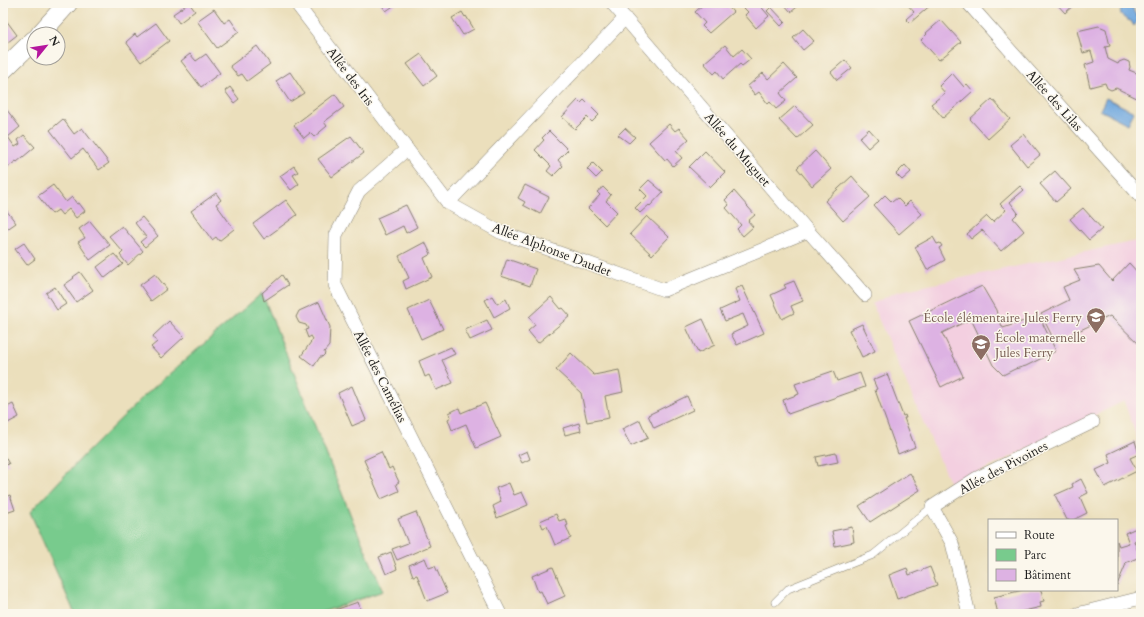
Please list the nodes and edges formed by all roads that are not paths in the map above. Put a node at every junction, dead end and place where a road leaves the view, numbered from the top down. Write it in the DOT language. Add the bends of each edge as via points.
graph roads {
  1 [pos="296,3"];
  2 [pos="612,3"];
  3 [pos="968,3"];
  4 [pos="65,4"];
  5 [pos="625,18"];
  6 [pos="47,26"];
  7 [pos="26,48"];
  8 [pos="3,70"];
  9 [pos="407,148"];
  10 [pos="1141,197"];
  11 [pos="448,203"];
  12 [pos="808,231"];
  13 [pos="865,295"];
  14 [pos="1093,422"];
  15 [pos="932,507"];
  16 [pos="1141,598"];
  17 [pos="775,602"];
  18 [pos="500,614"];
  19 [pos="969,614"];
  20 [pos="1077,614"];
  1 -- 9 [label="street, Allée des Iris"];
  2 -- 5 [label="street, Allée du Muguet"];
  3 -- 10 [label="street, Allée des Lilas"];
  4 -- 6 [label="main road"];
  5 -- 11 [label="street"];
  5 -- 12 [label="street, Allée du Muguet"];
  7 -- 8 [label="main road"];
  9 -- 11 [label="street, Allée des Iris"];
  9 -- 18 [label="street, Allée des Camélias" via="359,191 336,235 335,285"];
  11 -- 12 [label="street, Allée Alphonse Daudet" via="500,232 664,290"];
  12 -- 13 [label="street, Allée du Muguet"];
  14 -- 15 [label="street, Allée des Pivoines" via="977,478"];
  15 -- 17 [label="lane" via="873,555 788,589"];
  15 -- 19 [label="street" via="952,543"];
  16 -- 20 [label="street"];
}
